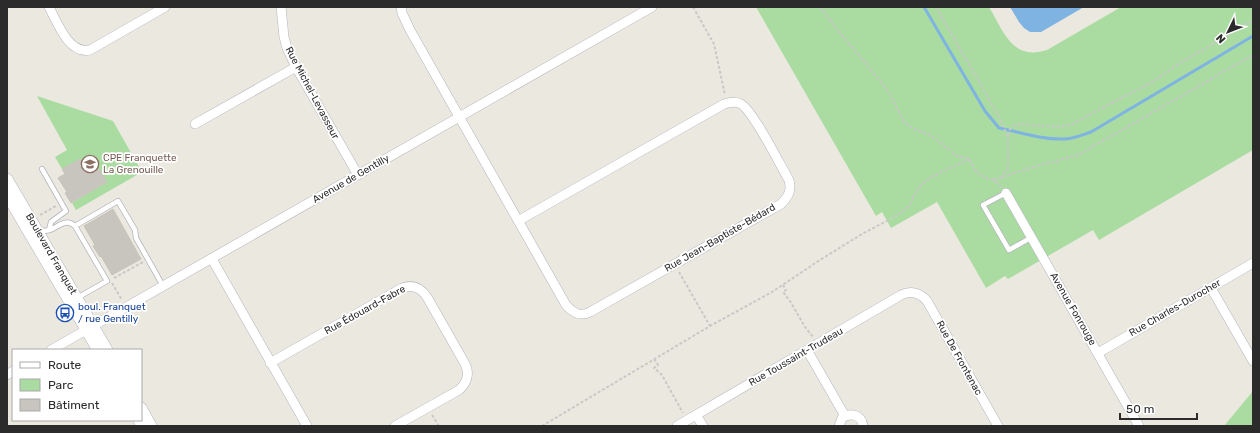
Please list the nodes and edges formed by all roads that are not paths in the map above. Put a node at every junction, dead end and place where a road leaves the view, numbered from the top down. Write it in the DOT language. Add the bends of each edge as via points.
graph roads {
  1 [pos="49,7"];
  2 [pos="165,7"];
  3 [pos="281,7"];
  4 [pos="401,7"];
  5 [pos="652,7"];
  6 [pos="296,67"];
  7 [pos="459,117"];
  8 [pos="194,124"];
  9 [pos="42,168"];
  10 [pos="358,175"];
  11 [pos="7,179"];
  12 [pos="1006,193"];
  13 [pos="7,195"];
  14 [pos="518,221"];
  15 [pos="75,226"];
  16 [pos="39,232"];
  17 [pos="1032,237"];
  18 [pos="212,259"];
  19 [pos="1253,263"];
  20 [pos="163,286"];
  21 [pos="1211,288"];
  22 [pos="917,293"];
  23 [pos="77,298"];
  24 [pos="90,328"];
  25 [pos="53,349"];
  26 [pos="98,349"];
  27 [pos="106,349"];
  28 [pos="808,350"];
  29 [pos="1098,353"];
  30 [pos="1253,361"];
  31 [pos="270,363"];
  32 [pos="142,410"];
  33 [pos="696,415"];
  34 [pos="845,416"];
  35 [pos="152,426"];
  36 [pos="307,426"];
  37 [pos="395,426"];
  38 [pos="677,426"];
  39 [pos="703,426"];
  40 [pos="839,426"];
  41 [pos="863,426"];
  42 [pos="998,426"];
  43 [pos="1139,426"];
  1 -- 2 [label="street" via="69,42 76,49 85,51"];
  3 -- 6 [label="street, Rue Michel-Levasseur" via="285,42"];
  4 -- 7 [label="street" via="410,30"];
  5 -- 7 [label="street, Avenue de Gentilly"];
  6 -- 8 [label="street"];
  6 -- 10 [label="street, Rue Michel-Levasseur"];
  7 -- 10 [label="street, Avenue de Gentilly"];
  7 -- 14 [label="street, Rue Jean-Baptiste-Bédard"];
  9 -- 16 [label="lane" via="66,211"];
  10 -- 18 [label="street, Avenue de Gentilly"];
  11 -- 16 [label="street, Boulevard Franquet"];
  12 -- 17 [label="street, Avenue Fonrouge"];
  12 -- 17 [label="lane" via="983,205 1009,250"];
  13 -- 16 [label="street, Boulevard Franquet"];
  14 -- 14 [label="street, Rue Jean-Baptiste-Bédard" via="724,104 732,102 740,103 750,113 789,180 789,195 781,204 581,315 574,313 566,305"];
  15 -- 16 [label="lane" via="65,222"];
  15 -- 20 [label="lane" via="118,201"];
  15 -- 23 [label="lane" via="107,281"];
  16 -- 23 [label="street, Boulevard Franquet"];
  16 -- 24 [label="street, Boulevard Franquet"];
  17 -- 29 [label="street, Avenue Fonrouge"];
  18 -- 20 [label="street, Avenue de Gentilly"];
  18 -- 31 [label="street"];
  19 -- 21 [label="street, Rue Charles-Durocher"];
  20 -- 24 [label="street, Avenue de Gentilly"];
  21 -- 29 [label="street, Rue Charles-Durocher"];
  21 -- 30 [label="street"];
  22 -- 28 [label="street, Rue Toussaint-Trudeau" via="901,295"];
  22 -- 42 [label="street, Rue De Frontenac" via="927,301"];
  23 -- 24 [label="street, Boulevard Franquet"];
  24 -- 25 [label="street, Avenue de Gentilly"];
  24 -- 26 [label="street, Boulevard Franquet"];
  24 -- 27 [label="street, Boulevard Franquet"];
  28 -- 33 [label="street, Rue Toussaint-Trudeau"];
  28 -- 34 [label="street"];
  29 -- 43 [label="street, Avenue Fonrouge"];
  31 -- 36 [label="street"];
  31 -- 37 [label="street, Rue Édouard-Fabre" via="402,288 419,288 427,297 464,362 468,371 467,378 459,390"];
  32 -- 35 [label="street"];
  33 -- 38 [label="street, Rue Toussaint-Trudeau"];
  33 -- 39 [label="street"];
  34 -- 40 [label="street"];
  34 -- 41 [label="street" via="854,414 861,419"];
}
